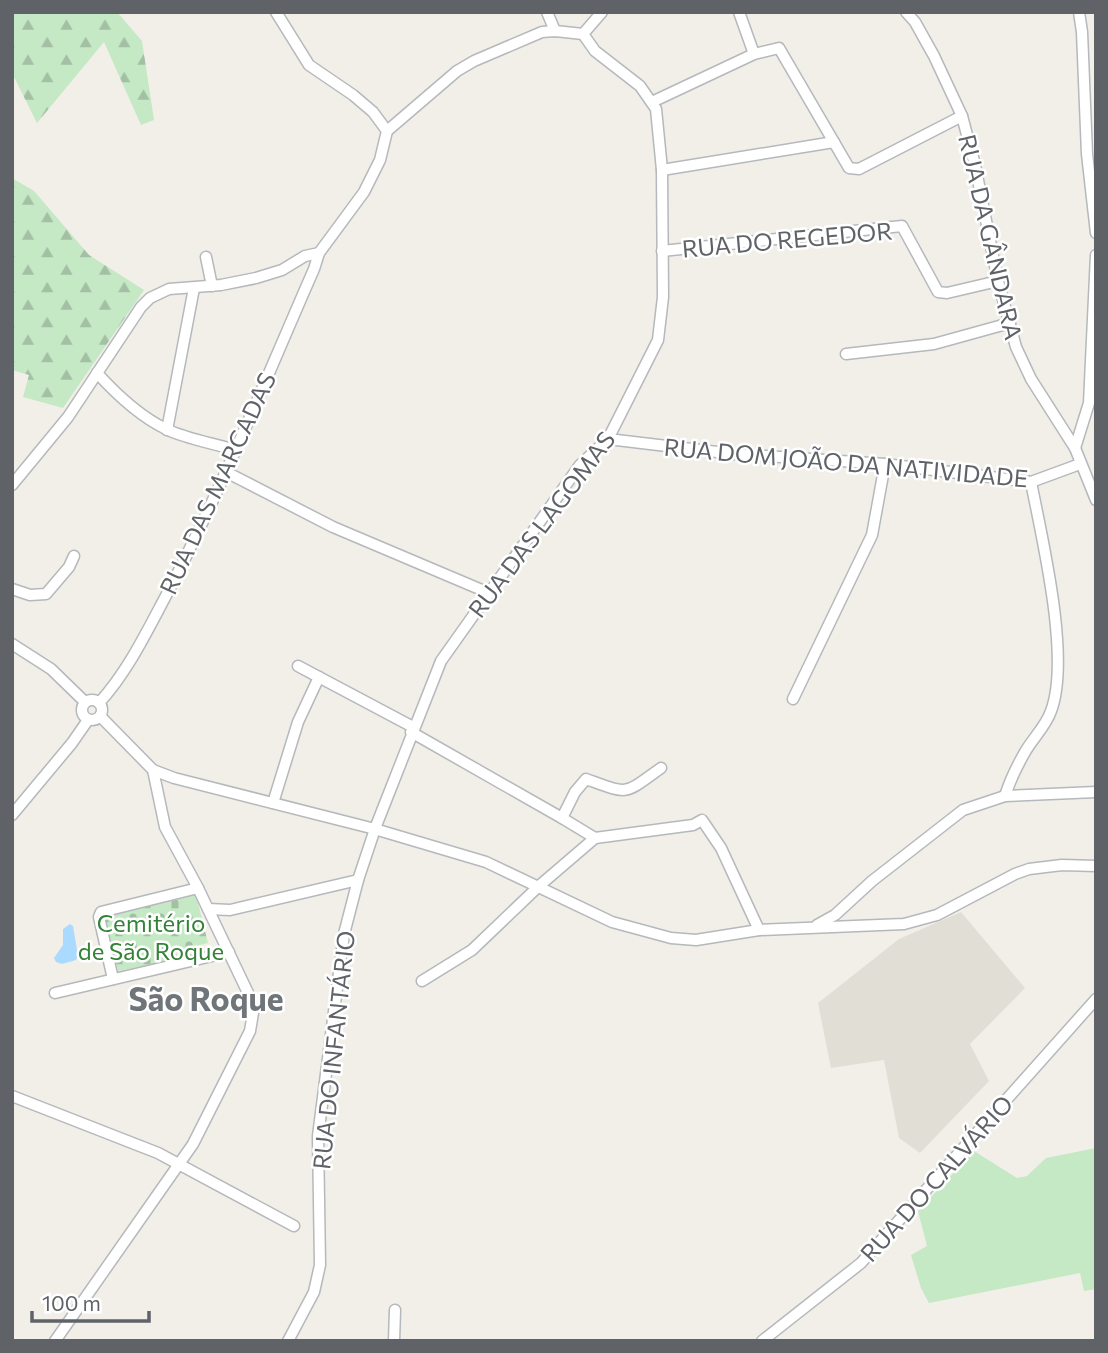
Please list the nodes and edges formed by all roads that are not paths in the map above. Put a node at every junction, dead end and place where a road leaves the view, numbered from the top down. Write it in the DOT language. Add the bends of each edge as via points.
graph roads {
  1 [pos="276,12"];
  2 [pos="547,12"];
  3 [pos="603,12"];
  4 [pos="739,12"];
  5 [pos="906,12"];
  6 [pos="1079,12"];
  7 [pos="555,31"];
  8 [pos="583,34"];
  9 [pos="754,54"];
  10 [pos="652,102"];
  11 [pos="962,116"];
  12 [pos="387,131"];
  13 [pos="834,142"];
  14 [pos="662,170"];
  15 [pos="1096,233"];
  16 [pos="662,251"];
  17 [pos="319,253"];
  18 [pos="1096,255"];
  19 [pos="206,257"];
  20 [pos="998,281"];
  21 [pos="212,286"];
  22 [pos="194,288"];
  23 [pos="1010,323"];
  24 [pos="846,354"];
  25 [pos="97,373"];
  26 [pos="167,430"];
  27 [pos="608,439"];
  28 [pos="1075,448"];
  29 [pos="235,450"];
  30 [pos="885,464"];
  31 [pos="1080,464"];
  32 [pos="226,472"];
  33 [pos="1031,482"];
  34 [pos="12,485"];
  35 [pos="1096,500"];
  36 [pos="74,556"];
  37 [pos="12,589"];
  38 [pos="489,593"];
  39 [pos="12,644"];
  40 [pos="298,666"];
  41 [pos="319,677"];
  42 [pos="793,699"];
  43 [pos="85,702"];
  44 [pos="99,703"];
  45 [pos="100,716"];
  46 [pos="88,720"];
  47 [pos="412,729"];
  48 [pos="661,768"];
  49 [pos="153,770"];
  50 [pos="174,778"];
  51 [pos="157,788"];
  52 [pos="1096,792"];
  53 [pos="1005,796"];
  54 [pos="273,803"];
  55 [pos="12,815"];
  56 [pos="562,818"];
  57 [pos="375,829"];
  58 [pos="594,838"];
  59 [pos="1096,866"];
  60 [pos="358,880"];
  61 [pos="539,886"];
  62 [pos="198,888"];
  63 [pos="211,916"];
  64 [pos="814,926"];
  65 [pos="759,929"];
  66 [pos="229,952"];
  67 [pos="113,979"];
  68 [pos="422,981"];
  69 [pos="55,993"];
  70 [pos="1096,999"];
  71 [pos="12,1096"];
  72 [pos="178,1165"];
  73 [pos="294,1226"];
  74 [pos="394,1310"];
  75 [pos="55,1341"];
  76 [pos="288,1341"];
  77 [pos="394,1341"];
  78 [pos="762,1341"];
  1 -- 12 [label="street" via="309,65 353,95"];
  2 -- 7 [label="street"];
  3 -- 8 [label="street"];
  4 -- 9 [label="street"];
  5 -- 11 [label="street, RUA DA GÂNDARA"];
  6 -- 15 [label="street"];
  7 -- 8 [label="street"];
  7 -- 12 [label="street" via="542,32 457,71"];
  8 -- 10 [label="street"];
  9 -- 10 [label="street"];
  9 -- 13 [label="street" via="779,48"];
  10 -- 14 [label="street, RUA DAS LAGOMAS"];
  11 -- 13 [label="street" via="859,169 849,168"];
  11 -- 20 [label="street, RUA DA GÂNDARA"];
  12 -- 17 [label="street" via="380,160 364,192"];
  13 -- 14 [label="street"];
  14 -- 16 [label="street, RUA DAS LAGOMAS"];
  16 -- 20 [label="street, RUA DO REGEDOR" via="902,226 938,292"];
  16 -- 27 [label="street, RUA DAS LAGOMAS" via="659,340"];
  17 -- 21 [label="street" via="282,270"];
  17 -- 29 [label="street, RUA DAS MARCADAS"];
  18 -- 28 [label="street" via="1089,403"];
  19 -- 21 [label="street"];
  20 -- 23 [label="street, RUA DA GÂNDARA"];
  21 -- 22 [label="street"];
  22 -- 25 [label="street" via="169,289 150,298"];
  22 -- 26 [label="street"];
  23 -- 24 [label="street" via="934,344"];
  23 -- 28 [label="street, RUA DA GÂNDARA" via="1031,379"];
  25 -- 26 [label="street" via="124,400"];
  25 -- 34 [label="street"];
  26 -- 29 [label="street"];
  27 -- 30 [label="street, RUA DOM JOÃO DA NATIVIDADE" via="734,454"];
  27 -- 38 [label="street, RUA DAS LAGOMAS" via="580,465"];
  28 -- 31 [label="street, RUA DA GÂNDARA"];
  29 -- 32 [label="street, RUA DAS MARCADAS"];
  30 -- 33 [label="street, RUA DOM JOÃO DA NATIVIDADE"];
  30 -- 42 [label="street" via="872,535"];
  31 -- 33 [label="street, RUA DOM JOÃO DA NATIVIDADE"];
  31 -- 35 [label="street, RUA DA GÂNDARA"];
  32 -- 38 [label="street" via="333,527"];
  32 -- 44 [label="street, RUA DAS MARCADAS" via="139,645"];
  33 -- 53 [label="street" via="1056,633 1057,675 1050,714"];
  36 -- 37 [label="street" via="46,594"];
  38 -- 47 [label="street, RUA DAS LAGOMAS" via="441,662"];
  39 -- 43 [label="street" via="51,669"];
  40 -- 41 [label="street"];
  41 -- 47 [label="street"];
  41 -- 54 [label="street" via="298,722"];
  43 -- 44 [label="street"];
  43 -- 46 [label="street" via="81,712"];
  44 -- 45 [label="street"];
  45 -- 46 [label="street"];
  45 -- 49 [label="street"];
  46 -- 55 [label="street"];
  47 -- 56 [label="street"];
  47 -- 57 [label="street, RUA DAS LAGOMAS"];
  48 -- 56 [label="street" via="628,791 586,779"];
  49 -- 50 [label="street"];
  49 -- 51 [label="street"];
  50 -- 51 [label="street"];
  50 -- 54 [label="street"];
  51 -- 62 [label="street" via="165,827"];
  52 -- 53 [label="street"];
  53 -- 64 [label="street" via="963,810 835,915"];
  54 -- 57 [label="street"];
  56 -- 58 [label="street"];
  57 -- 60 [label="street, RUA DO INFANTÁRIO"];
  57 -- 61 [label="street" via="486,862"];
  58 -- 61 [label="street"];
  58 -- 65 [label="street" via="702,820 721,848"];
  59 -- 64 [label="street" via="1029,869 920,921"];
  60 -- 63 [label="street"];
  60 -- 76 [label="street, RUA DO INFANTÁRIO" via="344,934 318,1136 320,1265 314,1292"];
  61 -- 65 [label="street" via="612,922 671,938 696,940"];
  61 -- 68 [label="street" via="472,950"];
  62 -- 63 [label="street"];
  62 -- 67 [label="street" via="102,912 99,917"];
  63 -- 66 [label="street"];
  64 -- 65 [label="street"];
  66 -- 67 [label="street"];
  66 -- 72 [label="street" via="249,995 250,1031"];
  67 -- 69 [label="street"];
  70 -- 78 [label="street, RUA DO CALVÁRIO" via="861,1263"];
  71 -- 72 [label="street"];
  72 -- 73 [label="street"];
  72 -- 75 [label="street"];
  74 -- 77 [label="street"];
}
